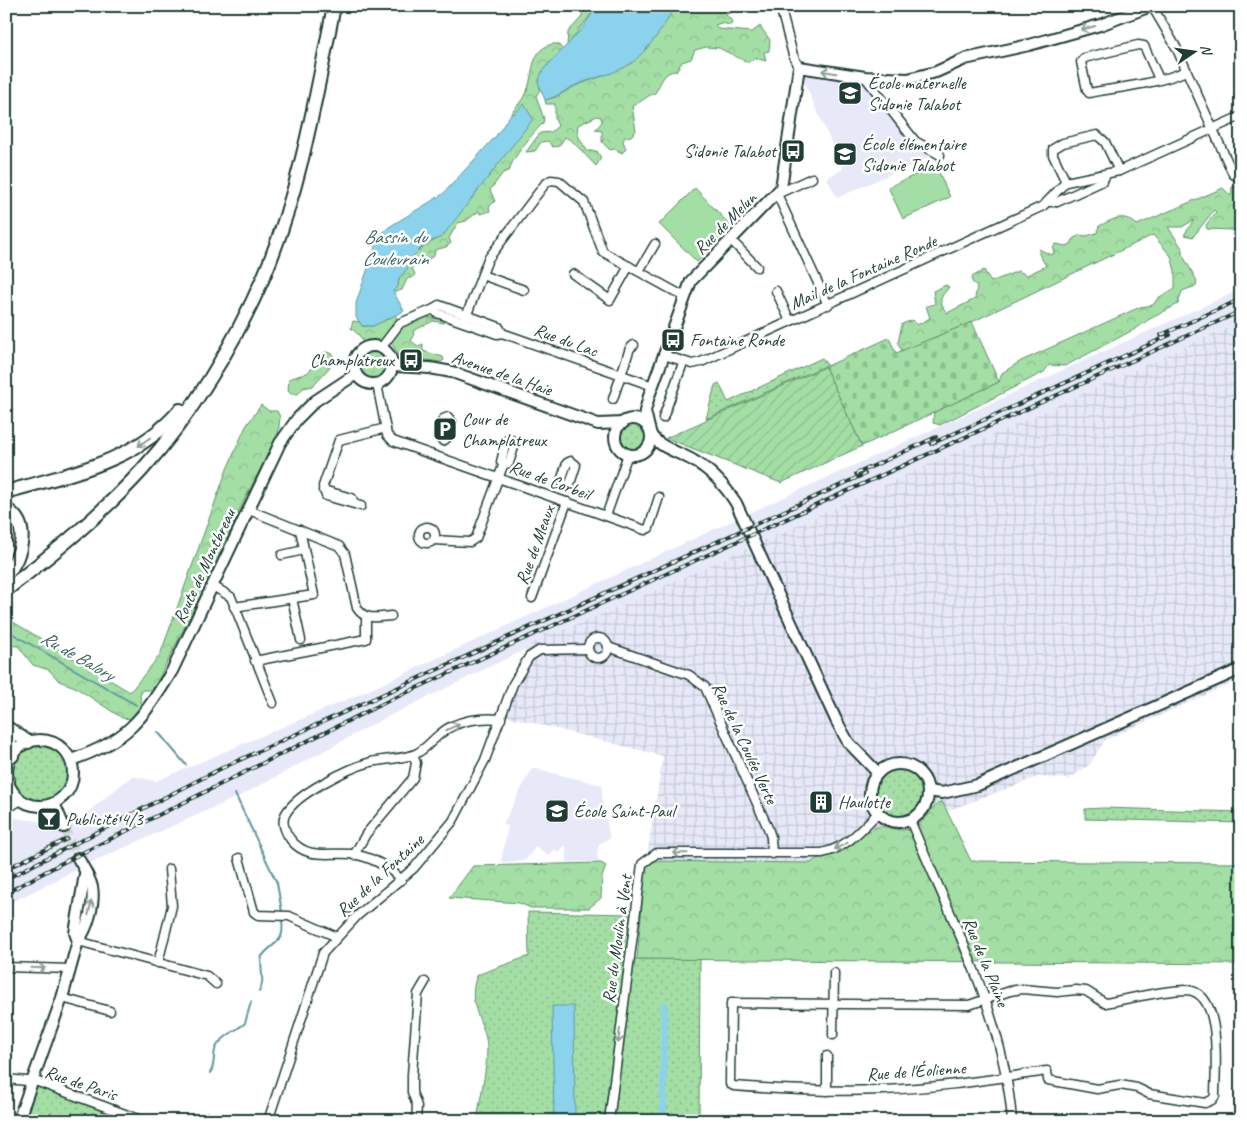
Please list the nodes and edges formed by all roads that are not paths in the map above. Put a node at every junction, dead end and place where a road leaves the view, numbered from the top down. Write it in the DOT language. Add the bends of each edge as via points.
graph roads {
  1 [pos="334,6"];
  2 [pos="780,6"];
  3 [pos="1151,6"];
  4 [pos="799,67"];
  5 [pos="1186,70"];
  6 [pos="865,77"];
  7 [pos="1159,79"];
  8 [pos="1241,116"];
  9 [pos="1212,129"];
  10 [pos="940,155"];
  11 [pos="1119,171"];
  12 [pos="1106,174"];
  13 [pos="812,178"];
  14 [pos="1240,179"];
  15 [pos="1066,182"];
  16 [pos="777,194"];
  17 [pos="1049,202"];
  18 [pos="731,240"];
  19 [pos="655,244"];
  20 [pos="629,266"];
  21 [pos="757,267"];
  22 [pos="639,272"];
  23 [pos="573,274"];
  24 [pos="482,275"];
  25 [pos="524,290"];
  26 [pos="776,291"];
  27 [pos="685,297"];
  28 [pos="828,305"];
  29 [pos="465,319"];
  30 [pos="790,321"];
  31 [pos="634,344"];
  32 [pos="381,348"];
  33 [pos="664,356"];
  34 [pos="684,362"];
  35 [pos="393,366"];
  36 [pos="214,369"];
  37 [pos="356,374"];
  38 [pos="621,375"];
  39 [pos="377,384"];
  40 [pos="651,391"];
  41 [pos="614,399"];
  42 [pos="663,418"];
  43 [pos="625,422"];
  44 [pos="598,424"];
  45 [pos="386,428"];
  46 [pos="650,432"];
  47 [pos="616,439"];
  48 [pos="442,441"];
  49 [pos="633,454"];
  50 [pos="436,456"];
  51 [pos="695,461"];
  52 [pos="504,463"];
  53 [pos="498,478"];
  54 [pos="564,485"];
  55 [pos="6,492"];
  56 [pos="659,497"];
  57 [pos="563,501"];
  58 [pos="358,504"];
  59 [pos="6,509"];
  60 [pos="249,510"];
  61 [pos="606,516"];
  62 [pos="300,530"];
  63 [pos="434,540"];
  64 [pos="304,550"];
  65 [pos="282,555"];
  66 [pos="6,576"];
  67 [pos="213,586"];
  68 [pos="6,590"];
  69 [pos="292,598"];
  70 [pos="532,598"];
  71 [pos="234,607"];
  72 [pos="391,616"];
  73 [pos="366,617"];
  74 [pos="301,640"];
  75 [pos="608,647"];
  76 [pos="588,648"];
  77 [pos="254,661"];
  78 [pos="1241,669"];
  79 [pos="273,703"];
  80 [pos="501,719"];
  81 [pos="6,727"];
  82 [pos="6,734"];
  83 [pos="28,742"];
  84 [pos="414,755"];
  85 [pos="71,760"];
  86 [pos="9,761"];
  87 [pos="878,773"];
  88 [pos="7,781"];
  89 [pos="928,791"];
  90 [pos="21,800"];
  91 [pos="54,803"];
  92 [pos="6,809"];
  93 [pos="877,814"];
  94 [pos="910,820"];
  95 [pos="64,827"];
  96 [pos="772,854"];
  97 [pos="354,855"];
  98 [pos="78,858"];
  99 [pos="239,858"];
  100 [pos="169,868"];
  101 [pos="401,880"];
  102 [pos="337,936"];
  103 [pos="78,941"];
  104 [pos="158,963"];
  105 [pos="6,967"];
  106 [pos="71,969"];
  107 [pos="834,973"];
  108 [pos="425,982"];
  109 [pos="216,984"];
  110 [pos="62,998"];
  111 [pos="987,1000"];
  112 [pos="834,1004"];
  113 [pos="110,1011"];
  114 [pos="833,1035"];
  115 [pos="827,1056"];
  116 [pos="1007,1077"];
  117 [pos="6,1079"];
  118 [pos="32,1082"];
  119 [pos="827,1091"];
  120 [pos="18,1121"];
  121 [pos="144,1121"];
  122 [pos="268,1121"];
  123 [pos="416,1121"];
  124 [pos="609,1121"];
  125 [pos="1012,1121"];
  1 -- 36 [label="main road" via="305,142 278,236 236,334"];
  2 -- 4 [label="street"];
  3 -- 5 [label="street"];
  3 -- 6 [label="street, one-way" via="1029,45 965,59 929,74 895,80"];
  6 -- 4 [label="street, one-way"];
  4 -- 16 [label="street, Rue de Melun"];
  5 -- 7 [label="street"];
  5 -- 9 [label="street"];
  6 -- 10 [label="street" via="910,136"];
  7 -- 7 [label="street" via="1089,93 1081,62 1084,58 1144,46"];
  8 -- 9 [label="street"];
  9 -- 11 [label="street"];
  9 -- 14 [label="street" via="1233,174"];
  11 -- 12 [label="street"];
  11 -- 15 [label="street" via="1105,142 1097,135 1063,143 1053,149"];
  12 -- 15 [label="street"];
  12 -- 17 [label="street" via="1104,181 1057,202"];
  13 -- 16 [label="street"];
  15 -- 17 [label="street, Mail de la Fontaine Ronde"];
  16 -- 18 [label="street, Rue de Melun"];
  16 -- 28 [label="street"];
  17 -- 28 [label="street, Mail de la Fontaine Ronde"];
  18 -- 21 [label="street"];
  18 -- 27 [label="street, Rue de Melun" via="691,281"];
  19 -- 22 [label="street"];
  20 -- 22 [label="street"];
  20 -- 23 [label="street" via="610,300"];
  20 -- 24 [label="street" via="603,252 584,202 559,182 551,180 488,260"];
  22 -- 27 [label="street"];
  24 -- 25 [label="street"];
  24 -- 29 [label="street"];
  26 -- 30 [label="street"];
  27 -- 33 [label="street, Rue de Melun"];
  28 -- 30 [label="street, Mail de la Fontaine Ronde"];
  29 -- 32 [label="street, Rue du Lac" via="437,313 434,309 400,324"];
  29 -- 38 [label="street, Rue du Lac" via="497,334 502,333"];
  30 -- 34 [label="street, Mail de la Fontaine Ronde" via="701,362"];
  31 -- 38 [label="street"];
  32 -- 35 [label="street" via="391,357"];
  32 -- 37 [label="street" via="367,348 358,354 354,363"];
  33 -- 34 [label="street, Mail de la Fontaine Ronde"];
  33 -- 40 [label="street, Rue de Melun"];
  34 -- 42 [label="street"];
  35 -- 39 [label="street" via="390,376"];
  35 -- 44 [label="street, Avenue de la Haie" via="452,372"];
  36 -- 55 [label="main road, one-way" via="177,413 129,452 90,468"];
  36 -- 68 [label="main road" via="184,416 143,469 69,540"];
  37 -- 39 [label="street" via="365,383"];
  37 -- 60 [label="street, Route de Montbreau" via="315,401 298,419 280,443"];
  38 -- 40 [label="street, Rue du Lac"];
  38 -- 41 [label="street"];
  39 -- 45 [label="street"];
  40 -- 43 [label="street, Rue de Melun" via="638,414"];
  40 -- 46 [label="street, Rue de Melun" via="646,411"];
  43 -- 44 [label="street, Avenue de la Haie"];
  43 -- 46 [label="street" via="637,420"];
  43 -- 47 [label="street" via="617,430"];
  44 -- 47 [label="street, Avenue de la Haie"];
  45 -- 50 [label="street, Rue de Corbeil" via="393,441"];
  45 -- 58 [label="street" via="339,440 323,490 326,496"];
  46 -- 49 [label="street" via="647,449"];
  46 -- 51 [label="street" via="657,442"];
  47 -- 49 [label="street" via="620,448"];
  48 -- 50 [label="street"];
  49 -- 51 [label="street" via="659,449"];
  49 -- 61 [label="street, Rue de Corbeil"];
  50 -- 53 [label="street, Rue de Corbeil"];
  51 -- 87 [label="street" via="720,481 736,503 836,720 848,742"];
  52 -- 53 [label="street"];
  53 -- 57 [label="street, Rue de Corbeil"];
  53 -- 63 [label="street" via="476,538 470,542"];
  54 -- 57 [label="street, Rue de Meaux"];
  56 -- 61 [label="street" via="649,528 645,530"];
  57 -- 61 [label="street, Rue de Corbeil"];
  57 -- 70 [label="street, Rue de Meaux"];
  59 -- 66 [label="main road" via="17,519 22,532 19,555"];
  60 -- 62 [label="street"];
  60 -- 67 [label="street, Route de Montbreau"];
  62 -- 64 [label="street"];
  62 -- 73 [label="street" via="339,546 345,554 357,608"];
  64 -- 65 [label="street"];
  64 -- 69 [label="street" via="314,595"];
  67 -- 71 [label="street" via="231,597"];
  67 -- 85 [label="street, Route de Montbreau" via="172,671 133,728 115,742"];
  69 -- 71 [label="street"];
  69 -- 74 [label="street"];
  71 -- 77 [label="street"];
  72 -- 73 [label="street"];
  73 -- 77 [label="street" via="366,639"];
  75 -- 76 [label="street, Rue de la Coulée Verte" via="603,639 597,638 591,640"];
  75 -- 76 [label="street" via="600,659 590,656"];
  75 -- 96 [label="street, Rue de la Coulée Verte" via="689,675 705,687 768,828"];
  76 -- 80 [label="street, Rue de la Fontaine" via="540,650 532,654 513,684"];
  77 -- 79 [label="street"];
  78 -- 89 [label="street" via="978,785 960,790"];
  84 -- 80 [label="street, one-way" via="442,732 462,722"];
  80 -- 101 [label="street, Rue de la Fontaine" via="485,760 453,821 425,857"];
  81 -- 83 [label="main road"];
  82 -- 86 [label="main road" via="10,742"];
  83 -- 85 [label="street" via="53,743"];
  83 -- 86 [label="street"];
  84 -- 97 [label="street" via="413,778 366,834"];
  84 -- 97 [label="street" via="370,763 336,777 308,793 284,817 284,829 297,846 314,854"];
  85 -- 91 [label="street" via="73,780 66,794"];
  86 -- 88 [label="street"];
  87 -- 89 [label="street" via="885,767 904,764 921,774"];
  87 -- 93 [label="street" via="870,789"];
  88 -- 90 [label="street"];
  89 -- 94 [label="street" via="924,808"];
  90 -- 91 [label="street" via="37,806"];
  90 -- 92 [label="street"];
  91 -- 95 [label="street"];
  93 -- 94 [label="street" via="894,822"];
  93 -- 96 [label="street, Rue du Moulin à Vent, one-way" via="851,840 828,852"];
  94 -- 111 [label="street, Rue de la Plaine"];
  96 -- 124 [label="street, Rue du Moulin à Vent, one-way" via="657,853 642,864"];
  97 -- 101 [label="street" via="375,861"];
  98 -- 103 [label="street" via="85,874 75,933"];
  99 -- 102 [label="street" via="254,912 289,916"];
  100 -- 104 [label="street" via="172,906"];
  101 -- 102 [label="street, Rue de la Fontaine"];
  102 -- 122 [label="street, Rue de la Fontaine" via="319,960"];
  103 -- 104 [label="street"];
  103 -- 106 [label="street"];
  104 -- 109 [label="street" via="206,976"];
  105 -- 106 [label="street, one-way"];
  106 -- 110 [label="street"];
  107 -- 112 [label="street"];
  108 -- 123 [label="street" via="418,994 412,1075"];
  110 -- 113 [label="street"];
  110 -- 118 [label="street"];
  111 -- 112 [label="street, Rue de l'Éolienne" via="969,1005"];
  111 -- 116 [label="street, Rue de la Plaine"];
  111 -- 116 [label="street, Rue de l'Éolienne" via="1022,989 1086,991 1106,1003 1185,990 1199,994 1208,1002 1216,1041 1215,1096 1205,1103 1149,1094 1120,1085 1097,1089 1048,1080 1047,1071"];
  112 -- 114 [label="street"];
  112 -- 119 [label="street, Rue de l'Éolienne" via="731,1003 730,1084"];
  115 -- 119 [label="street"];
  116 -- 119 [label="street, Rue de l'Éolienne" via="956,1085"];
  116 -- 125 [label="street, Rue de la Plaine"];
  117 -- 118 [label="street, Rue de Paris"];
  118 -- 120 [label="street"];
  118 -- 121 [label="street, Rue de Paris" via="82,1096"];
}
